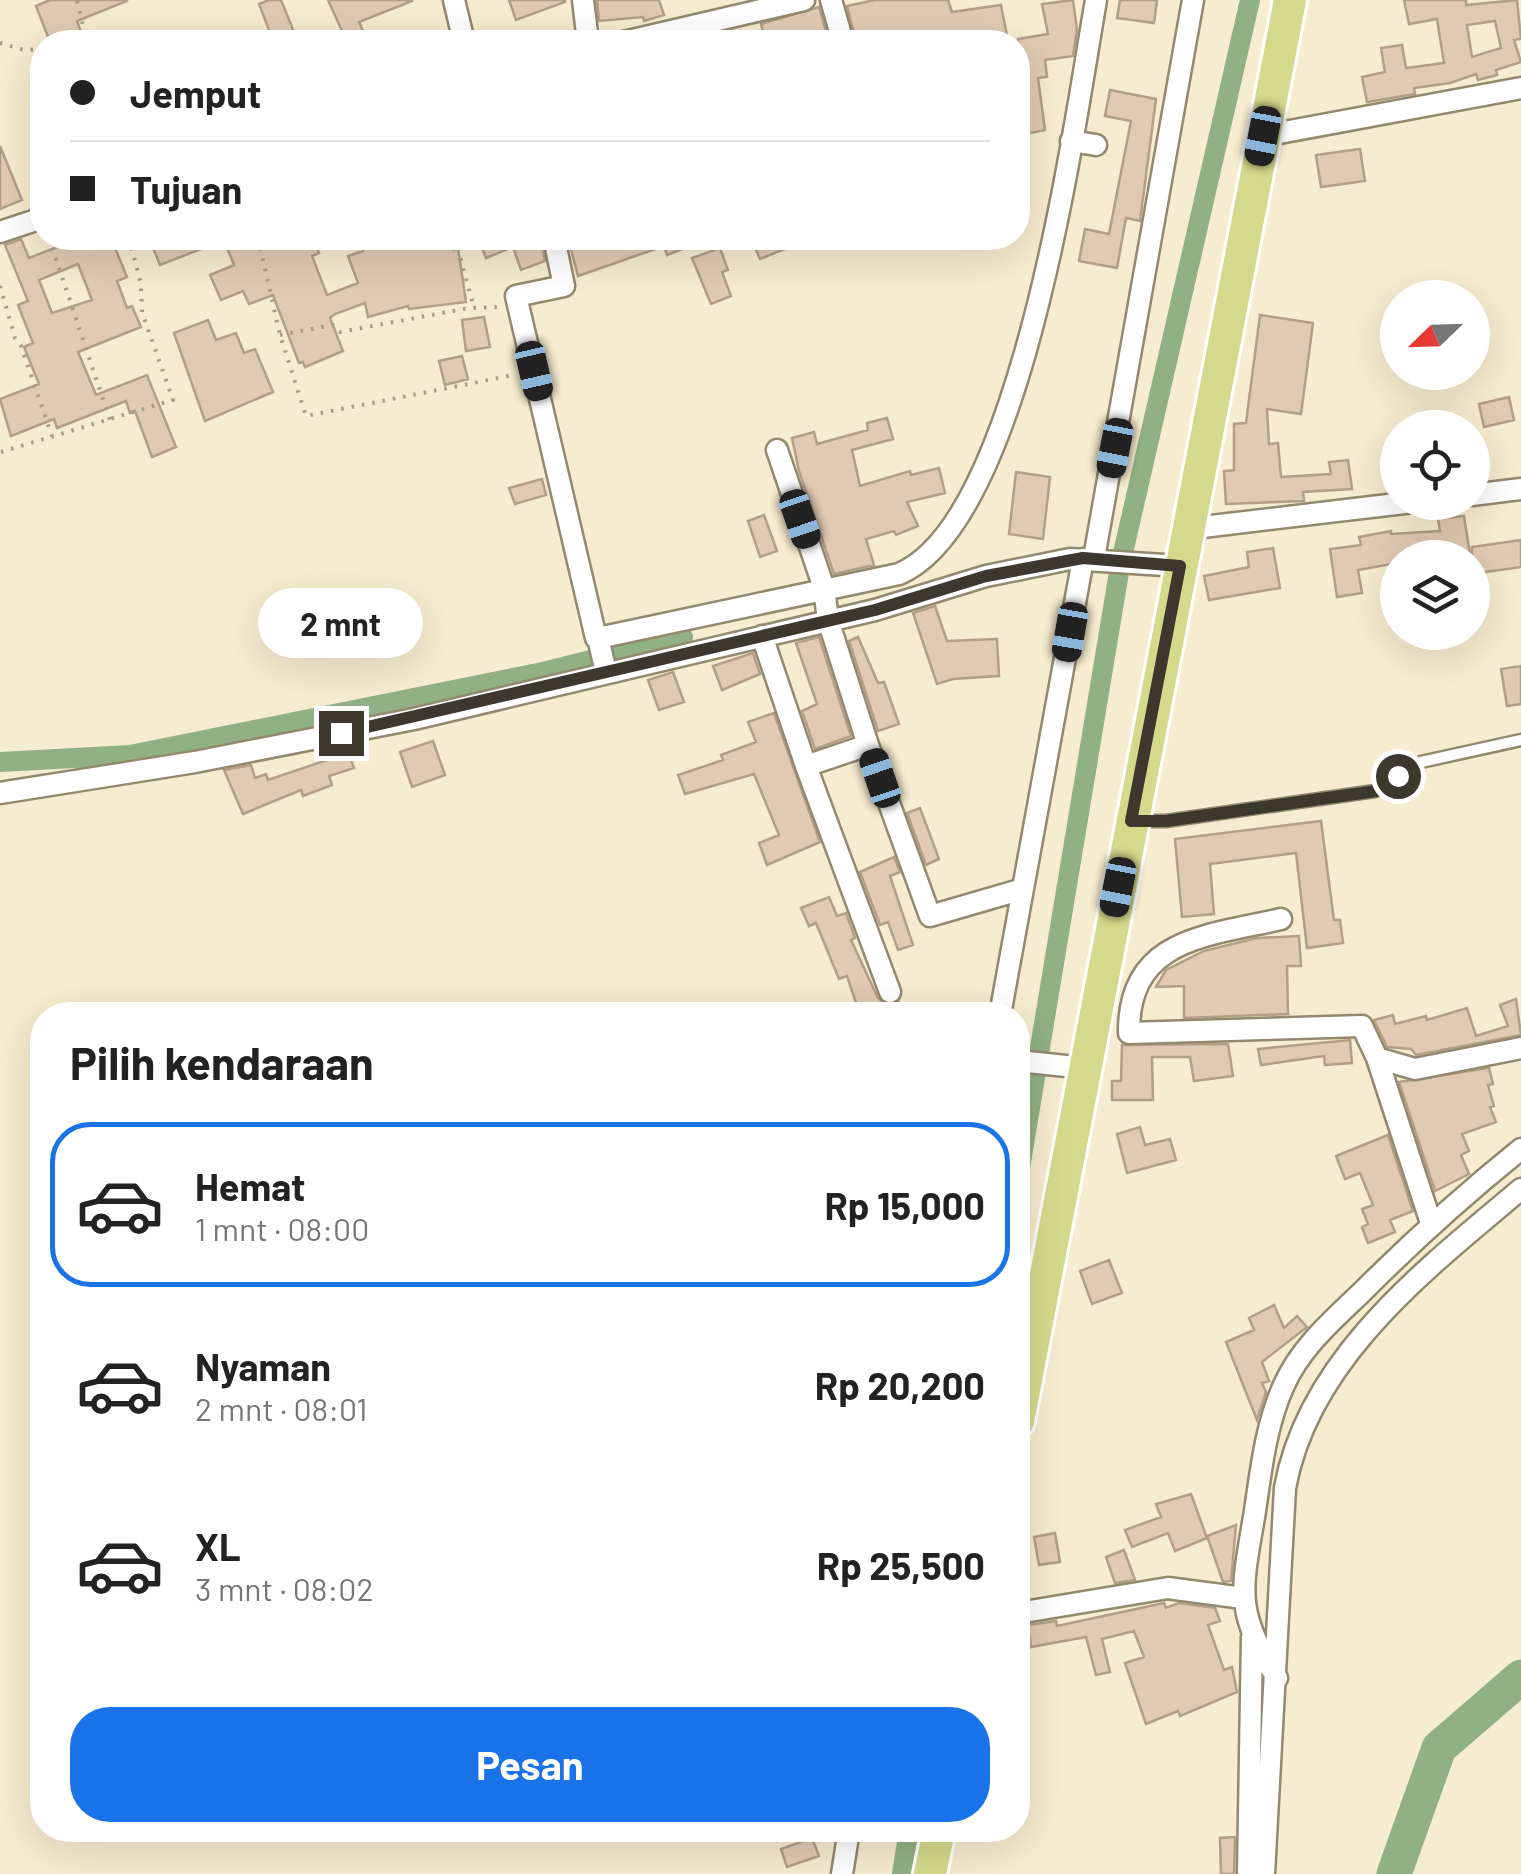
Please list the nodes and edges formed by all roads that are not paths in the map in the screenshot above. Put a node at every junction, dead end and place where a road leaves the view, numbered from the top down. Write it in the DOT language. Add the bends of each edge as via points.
graph roads {
  1 [pos="454,0"];
  2 [pos="582,0"];
  3 [pos="804,0"];
  4 [pos="831,0"];
  5 [pos="1096,0"];
  6 [pos="1193,0"];
  7 [pos="1290,0"];
  8 [pos="461,30"];
  9 [pos="586,30"];
  10 [pos="718,30"];
  11 [pos="840,30"];
  12 [pos="1521,88"];
  13 [pos="1263,136"];
  14 [pos="30,222"];
  15 [pos="0,232"];
  16 [pos="556,250"];
  17 [pos="777,450"];
  18 [pos="1521,489"];
  19 [pos="1490,493"];
  20 [pos="1380,506"];
  21 [pos="1186,529"];
  22 [pos="1088,558"];
  23 [pos="1170,565"];
  24 [pos="904,588"];
  25 [pos="826,604"];
  26 [pos="762,636"];
  27 [pos="597,640"];
  28 [pos="606,669"];
  29 [pos="1521,740"];
  30 [pos="868,744"];
  31 [pos="806,766"];
  32 [pos="0,793"];
  33 [pos="1137,821"];
  34 [pos="1023,889"];
  35 [pos="1280,919"];
  36 [pos="1117,987"];
  37 [pos="890,992"];
  38 [pos="1002,1002"];
  39 [pos="1521,1048"];
  40 [pos="1377,1058"];
  41 [pos="1030,1062"];
  42 [pos="1073,1067"];
  43 [pos="1521,1148"];
  44 [pos="1521,1190"];
  45 [pos="1432,1223"];
  46 [pos="1030,1344"];
  47 [pos="1243,1598"];
  48 [pos="1030,1611"];
  49 [pos="1252,1635"];
  50 [pos="1277,1678"];
  51 [pos="847,1842"];
  52 [pos="937,1842"];
  53 [pos="842,1874"];
  54 [pos="930,1874"];
  55 [pos="1248,1874"];
  56 [pos="1264,1874"];
  1 -- 8 [label="street"];
  2 -- 9 [label="street"];
  3 -- 10 [label="street"];
  4 -- 11 [label="street"];
  5 -- 24 [label="street" via="1083,143 1007,417 942,541"];
  6 -- 22 [label="street"];
  7 -- 13 [label="main road"];
  12 -- 13 [label="street"];
  13 -- 21 [label="main road"];
  14 -- 15 [label="street"];
  16 -- 27 [label="street" via="564,286 519,294 517,303"];
  17 -- 25 [label="street"];
  18 -- 19 [label="street"];
  20 -- 21 [label="street"];
  21 -- 23 [label="main road"];
  22 -- 23 [label="street"];
  22 -- 24 [label="street"];
  22 -- 34 [label="street"];
  23 -- 33 [label="main road"];
  24 -- 25 [label="street"];
  24 -- 25 [label="street"];
  25 -- 26 [label="street"];
  25 -- 27 [label="street"];
  25 -- 30 [label="street"];
  26 -- 28 [label="street"];
  26 -- 31 [label="street"];
  27 -- 28 [label="street"];
  28 -- 32 [label="street" via="414,719"];
  29 -- 33 [label="lane" via="1422,762 1376,791"];
  30 -- 31 [label="street"];
  30 -- 34 [label="street" via="930,916"];
  31 -- 37 [label="street"];
  33 -- 36 [label="main road"];
  34 -- 38 [label="street"];
  35 -- 36 [label="street" via="1166,950"];
  36 -- 40 [label="street" via="1130,1033 1360,1026"];
  36 -- 42 [label="main road"];
  39 -- 40 [label="street" via="1414,1069"];
  40 -- 45 [label="street"];
  41 -- 42 [label="street"];
  42 -- 46 [label="main road"];
  43 -- 45 [label="street"];
  44 -- 50 [label="street" via="1391,1307 1314,1403 1285,1488"];
  45 -- 47 [label="street" via="1311,1342 1284,1383 1266,1443"];
  47 -- 48 [label="street" via="1168,1588"];
  47 -- 49 [label="street"];
  49 -- 50 [label="street"];
  49 -- 55 [label="street"];
  50 -- 56 [label="street"];
  51 -- 53 [label="street"];
  52 -- 54 [label="main road"];
}
